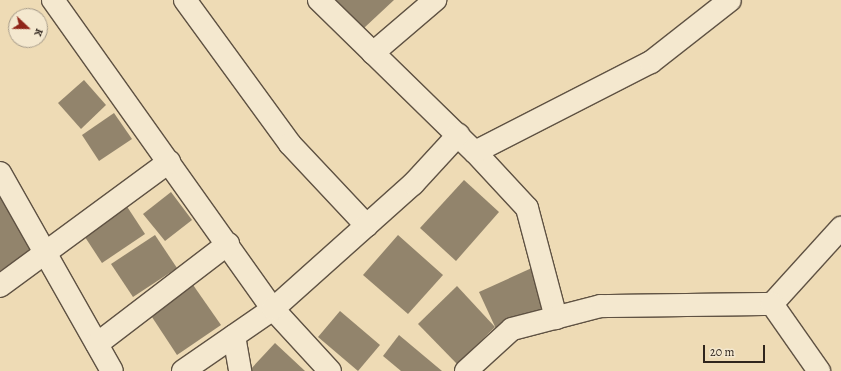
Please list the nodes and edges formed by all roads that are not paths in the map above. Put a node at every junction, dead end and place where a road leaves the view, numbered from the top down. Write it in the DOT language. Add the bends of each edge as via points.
graph roads {
  1 [pos="53,0"];
  2 [pos="185,0"];
  3 [pos="319,0"];
  4 [pos="435,0"];
  5 [pos="730,0"];
  6 [pos="373,53"];
  7 [pos="458,135"];
  8 [pos="475,152"];
  9 [pos="169,162"];
  10 [pos="0,173"];
  11 [pos="367,226"];
  12 [pos="841,228"];
  13 [pos="228,244"];
  14 [pos="45,256"];
  15 [pos="0,286"];
  16 [pos="772,304"];
  17 [pos="273,309"];
  18 [pos="556,318"];
  19 [pos="234,336"];
  20 [pos="97,344"];
  21 [pos="112,371"];
  22 [pos="183,371"];
  23 [pos="240,371"];
  24 [pos="330,371"];
  25 [pos="466,371"];
  26 [pos="819,371"];
  1 -- 9 [label="street"];
  2 -- 11 [label="street" via="290,144"];
  3 -- 6 [label="street"];
  4 -- 6 [label="street"];
  5 -- 8 [label="street" via="651,62"];
  6 -- 7 [label="street"];
  7 -- 8 [label="street"];
  7 -- 11 [label="street" via="413,184"];
  8 -- 18 [label="street" via="527,208"];
  9 -- 13 [label="street"];
  9 -- 14 [label="street"];
  10 -- 14 [label="street"];
  11 -- 17 [label="street"];
  12 -- 16 [label="street"];
  13 -- 17 [label="street"];
  13 -- 20 [label="street"];
  14 -- 15 [label="street"];
  14 -- 20 [label="street"];
  16 -- 18 [label="street" via="601,306"];
  16 -- 26 [label="street"];
  17 -- 19 [label="street"];
  17 -- 24 [label="street"];
  18 -- 25 [label="street" via="512,329"];
  19 -- 22 [label="street"];
  19 -- 23 [label="street"];
  20 -- 21 [label="street"];
}
